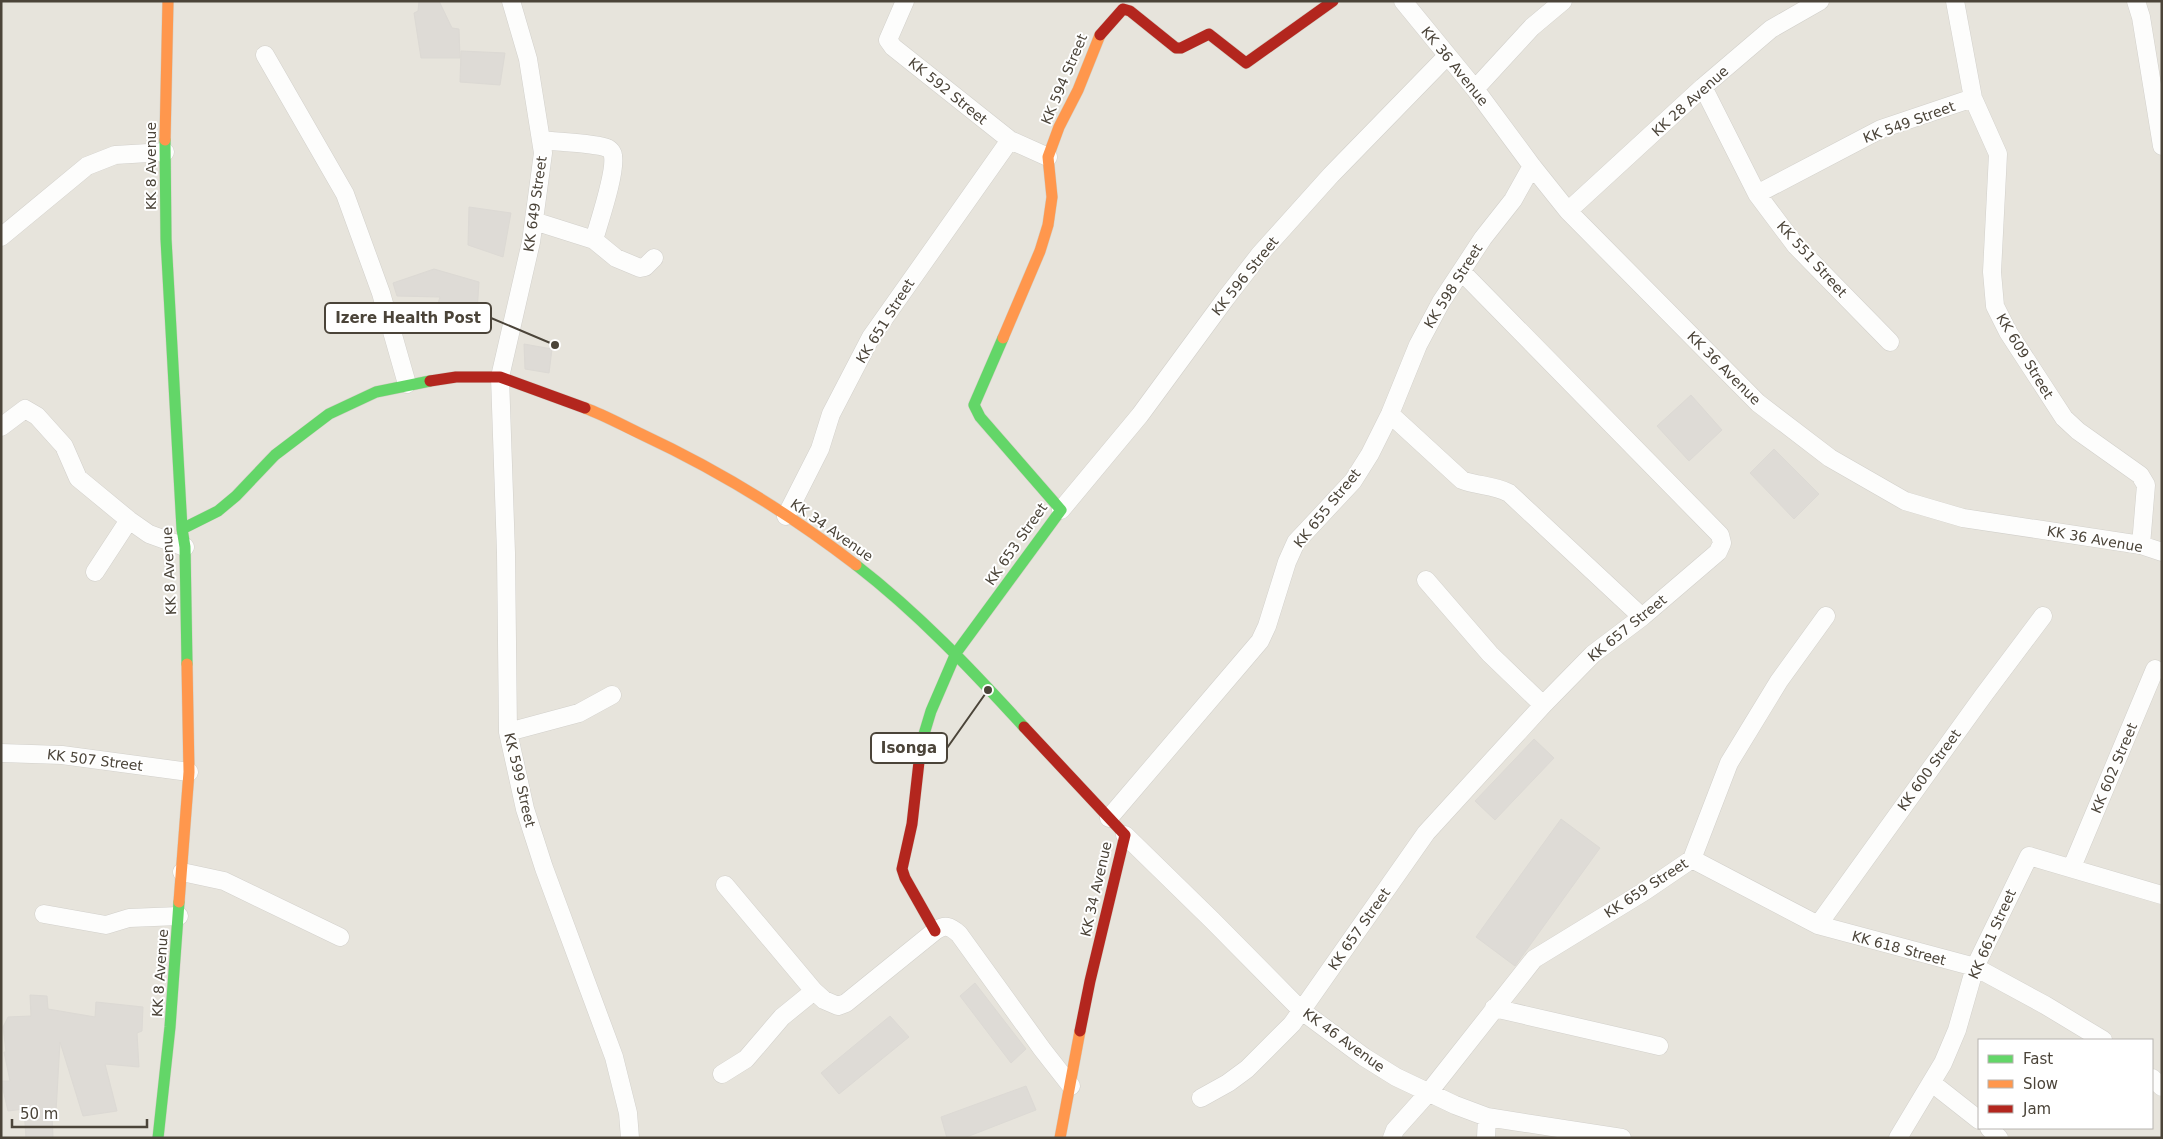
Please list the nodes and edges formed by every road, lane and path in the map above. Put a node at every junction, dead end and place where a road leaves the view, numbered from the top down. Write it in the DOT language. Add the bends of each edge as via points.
graph roads {
  1 [pos="168,1"];
  2 [pos="512,1"];
  3 [pos="905,1"];
  4 [pos="1333,1"];
  5 [pos="1404,1"];
  6 [pos="1563,1"];
  7 [pos="1820,1"];
  8 [pos="1955,1"];
  9 [pos="2136,1"];
  10 [pos="265,55"];
  11 [pos="1447,56"];
  12 [pos="1704,88"];
  13 [pos="1475,89"];
  14 [pos="1973,98"];
  15 [pos="541,140"];
  16 [pos="1010,140"];
  17 [pos="2162,146"];
  18 [pos="165,152"];
  19 [pos="1048,157"];
  20 [pos="1532,166"];
  21 [pos="1757,194"];
  22 [pos="1568,211"];
  23 [pos="534,222"];
  24 [pos="1,237"];
  25 [pos="594,240"];
  26 [pos="654,258"];
  27 [pos="1462,272"];
  28 [pos="1890,342"];
  29 [pos="500,377"];
  30 [pos="407,384"];
  31 [pos="976,410"];
  32 [pos="1390,414"];
  33 [pos="1,427"];
  34 [pos="1061,510"];
  35 [pos="786,516"];
  36 [pos="129,520"];
  37 [pos="182,529"];
  38 [pos="2141,546"];
  39 [pos="185,547"];
  40 [pos="2162,552"];
  41 [pos="95,572"];
  42 [pos="1426,580"];
  43 [pos="1826,616"];
  44 [pos="2043,616"];
  45 [pos="1642,617"];
  46 [pos="956,653"];
  47 [pos="2155,669"];
  48 [pos="612,695"];
  49 [pos="1543,705"];
  50 [pos="508,732"];
  51 [pos="1,753"];
  52 [pos="189,772"];
  53 [pos="1109,818"];
  54 [pos="1125,835"];
  55 [pos="1692,859"];
  56 [pos="2072,867"];
  57 [pos="182,872"];
  58 [pos="725,885"];
  59 [pos="2162,894"];
  60 [pos="44,914"];
  61 [pos="179,916"];
  62 [pos="1818,925"];
  63 [pos="935,931"];
  64 [pos="340,937"];
  65 [pos="1975,967"];
  66 [pos="814,991"];
  67 [pos="1494,1008"];
  68 [pos="1302,1011"];
  69 [pos="2101,1039"];
  70 [pos="1659,1046"];
  71 [pos="722,1074"];
  72 [pos="1932,1083"];
  73 [pos="1071,1086"];
  74 [pos="1429,1092"];
  75 [pos="1201,1098"];
  76 [pos="1486,1117"];
  77 [pos="1978,1119"];
  78 [pos="1990,1129"];
  79 [pos="158,1138"];
  80 [pos="630,1138"];
  81 [pos="1060,1138"];
  82 [pos="1392,1138"];
  83 [pos="1486,1138"];
  84 [pos="1622,1138"];
  85 [pos="1898,1138"];
  86 [pos="1999,1138"];
  1 -- 18 [label="main road, KK 8 Avenue"];
  2 -- 15 [label="street, KK 649 Street" via="528,59"];
  3 -- 16 [label="street, KK 592 Street" via="888,40 893,47"];
  4 -- 19 [label="main road, KK 594 Street" via="1246,63 1210,34 1176,48 1124,9 1097,39"];
  5 -- 11 [label="street, KK 36 Avenue"];
  6 -- 13 [label="street" via="1532,27"];
  7 -- 12 [label="street, KK 28 Avenue" via="1771,29"];
  8 -- 14 [label="street, KK 549 Street"];
  9 -- 17 [label="street"];
  10 -- 30 [label="street" via="345,194 381,293"];
  11 -- 13 [label="street, KK 36 Avenue"];
  11 -- 34 [label="street, KK 596 Street" via="1331,175 1260,254 1140,415"];
  12 -- 21 [label="street, KK 551 Street"];
  12 -- 22 [label="street, KK 28 Avenue"];
  13 -- 20 [label="street, KK 36 Avenue"];
  14 -- 21 [label="street, KK 549 Street" via="1881,129"];
  14 -- 38 [label="street, KK 609 Street" via="1998,154 1992,272 1995,306 2008,332 2064,418 2140,475 2146,485"];
  15 -- 23 [label="street, KK 649 Street" via="543,154"];
  15 -- 25 [label="street" via="598,146 612,152 614,158 608,191"];
  16 -- 19 [label="street, KK 592 Street"];
  16 -- 35 [label="street, KK 651 Street" via="871,337 831,414 820,449"];
  18 -- 24 [label="street" via="115,155 87,166"];
  18 -- 37 [label="main road, KK 8 Avenue" via="166,239"];
  19 -- 31 [label="main road, KK 594 Street" via="1052,197 1048,225 974,405"];
  20 -- 22 [label="street, KK 36 Avenue"];
  20 -- 27 [label="street, KK 598 Street" via="1513,200 1483,238"];
  21 -- 28 [label="street, KK 551 Street" via="1796,246"];
  22 -- 38 [label="street, KK 36 Avenue" via="1758,403 1830,458 1905,501 1963,518"];
  23 -- 25 [label="street"];
  23 -- 29 [label="street, KK 649 Street"];
  25 -- 26 [label="street" via="616,258 640,268"];
  27 -- 32 [label="street, KK 598 Street" via="1418,345"];
  27 -- 45 [label="street, KK 657 Street" via="1720,535 1722,543 1718,552"];
  29 -- 30 [label="main road, KK 34 Avenue" via="456,377"];
  29 -- 35 [label="main road, KK 34 Avenue" via="591,410 671,448"];
  29 -- 50 [label="street, KK 599 Street"];
  30 -- 37 [label="main road, KK 34 Avenue" via="376,392 329,414 275,455 218,511"];
  31 -- 34 [label="main road, KK 653 Street"];
  32 -- 45 [label="street" via="1462,480 1498,487 1509,493"];
  32 -- 53 [label="street, KK 655 Street" via="1353,481 1296,542 1260,641"];
  33 -- 36 [label="street" via="25,409 37,416 64,446 78,478"];
  34 -- 46 [label="main road, KK 653 Street"];
  35 -- 46 [label="main road, KK 34 Avenue" via="834,547 882,585"];
  36 -- 39 [label="street" via="149,534"];
  36 -- 41 [label="street"];
  37 -- 39 [label="main road, KK 8 Avenue"];
  38 -- 40 [label="street, KK 36 Avenue"];
  39 -- 52 [label="main road, KK 8 Avenue"];
  42 -- 49 [label="street" via="1490,654"];
  43 -- 55 [label="street, KK 659 Street" via="1779,681 1729,763"];
  44 -- 62 [label="street, KK 600 Street"];
  45 -- 49 [label="street, KK 657 Street" via="1593,654"];
  46 -- 53 [label="main road, KK 34 Avenue"];
  46 -- 63 [label="main road, KK 653 Street" via="922,740 912,824 902,869"];
  47 -- 56 [label="street, KK 602 Street"];
  48 -- 50 [label="street" via="579,713"];
  49 -- 68 [label="street, KK 657 Street" via="1426,833"];
  50 -- 80 [label="street, KK 599 Street" via="525,809 544,868 614,1057 628,1113"];
  51 -- 52 [label="street, KK 507 Street" via="62,755"];
  52 -- 57 [label="main road, KK 8 Avenue"];
  53 -- 54 [label="main road, KK 34 Avenue"];
  54 -- 68 [label="street, KK 46 Avenue"];
  54 -- 73 [label="main road, KK 34 Avenue" via="1090,982"];
  55 -- 62 [label="street, KK 618 Street"];
  55 -- 67 [label="street, KK 659 Street" via="1534,958"];
  56 -- 59 [label="street, KK 661 Street"];
  56 -- 65 [label="street, KK 661 Street" via="2029,856"];
  57 -- 61 [label="main road, KK 8 Avenue"];
  57 -- 64 [label="street" via="224,882"];
  58 -- 66 [label="street"];
  60 -- 61 [label="street" via="106,925 130,918"];
  61 -- 79 [label="main road, KK 8 Avenue"];
  62 -- 65 [label="street, KK 618 Street"];
  63 -- 66 [label="street" via="846,1003 838,1006"];
  63 -- 73 [label="street" via="942,926 950,926 958,934"];
  65 -- 69 [label="street, KK 618 Street"];
  65 -- 72 [label="street, KK 661 Street" via="1957,1030"];
  66 -- 71 [label="street" via="782,1017 746,1059"];
  67 -- 70 [label="street"];
  67 -- 74 [label="street, KK 659 Street"];
  68 -- 74 [label="street, KK 46 Avenue" via="1364,1057"];
  68 -- 75 [label="street, KK 657 Street" via="1247,1069 1228,1084"];
  72 -- 77 [label="street"];
  72 -- 85 [label="street, KK 661 Street"];
  73 -- 81 [label="main road, KK 34 Avenue"];
  74 -- 76 [label="street, KK 46 Avenue"];
  74 -- 82 [label="street, KK 659 Street" via="1395,1130"];
  76 -- 83 [label="street"];
  76 -- 84 [label="street, KK 46 Avenue"];
  78 -- 86 [label="street"];
}
